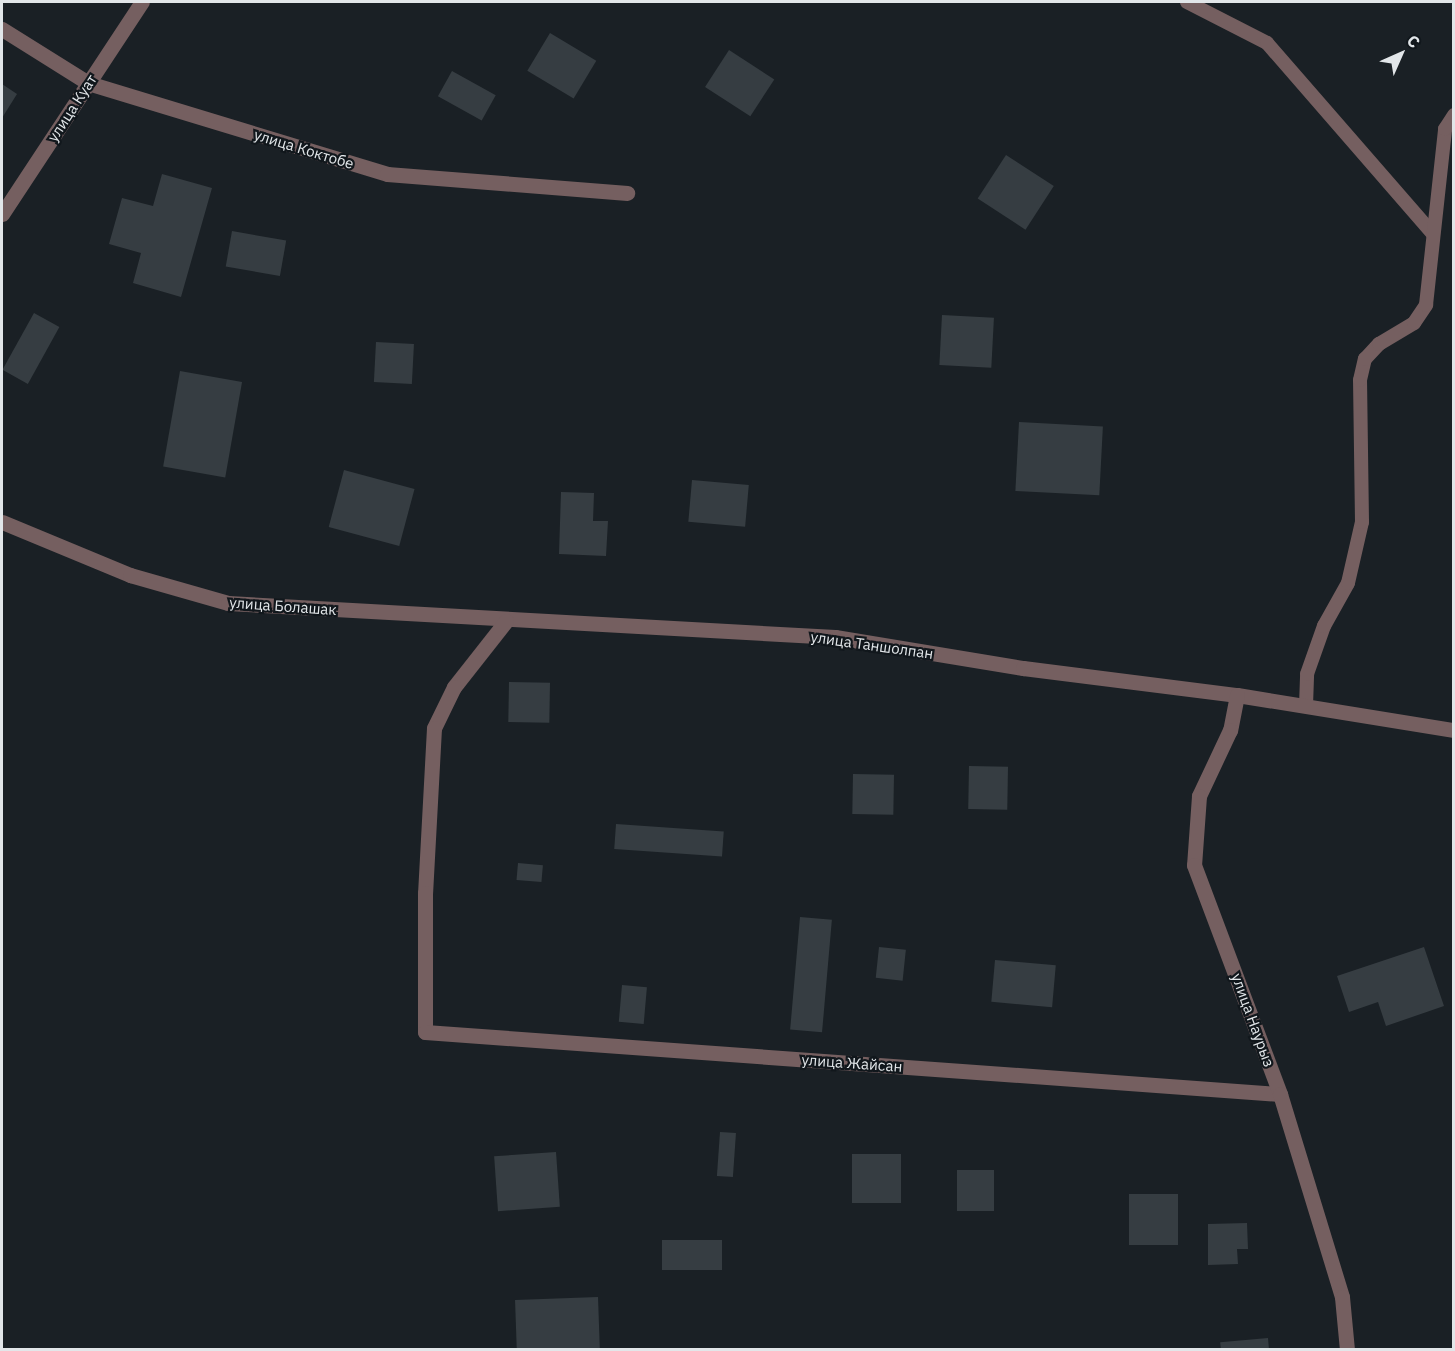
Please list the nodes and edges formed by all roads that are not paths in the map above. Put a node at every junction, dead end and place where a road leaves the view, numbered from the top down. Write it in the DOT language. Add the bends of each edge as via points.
graph roads {
  1 [pos="142,2"];
  2 [pos="1187,2"];
  3 [pos="2,29"];
  4 [pos="88,83"];
  5 [pos="1454,116"];
  6 [pos="627,193"];
  7 [pos="2,214"];
  8 [pos="1433,234"];
  9 [pos="2,522"];
  10 [pos="506,621"];
  11 [pos="1237,695"];
  12 [pos="1306,706"];
  13 [pos="1454,730"];
  14 [pos="1280,1094"];
  15 [pos="1347,1350"];
  1 -- 4 [label="street, улица Куат"];
  2 -- 8 [label="lane" via="1267,43"];
  3 -- 4 [label="street, улица Коктобе"];
  4 -- 6 [label="street, улица Коктобе" via="387,174"];
  4 -- 7 [label="street, улица Куат"];
  5 -- 8 [label="lane" via="1445,129"];
  8 -- 12 [label="lane" via="1426,305 1414,323 1379,344 1365,359 1360,380 1362,522 1347,583 1311,660"];
  9 -- 10 [label="street, улица Болашак" via="130,574 228,603"];
  10 -- 11 [label="street, улица Таншолпан" via="835,637 1023,668"];
  10 -- 14 [label="street, улица Жайсан" via="454,687 434,728 425,893 425,1032"];
  11 -- 12 [label="street, улица Таншолпан"];
  11 -- 14 [label="street, улица Наурыз" via="1230,730 1199,796 1194,865"];
  12 -- 13 [label="street, улица Таншолпан"];
  14 -- 15 [label="street, улица Наурыз" via="1342,1297"];
}
